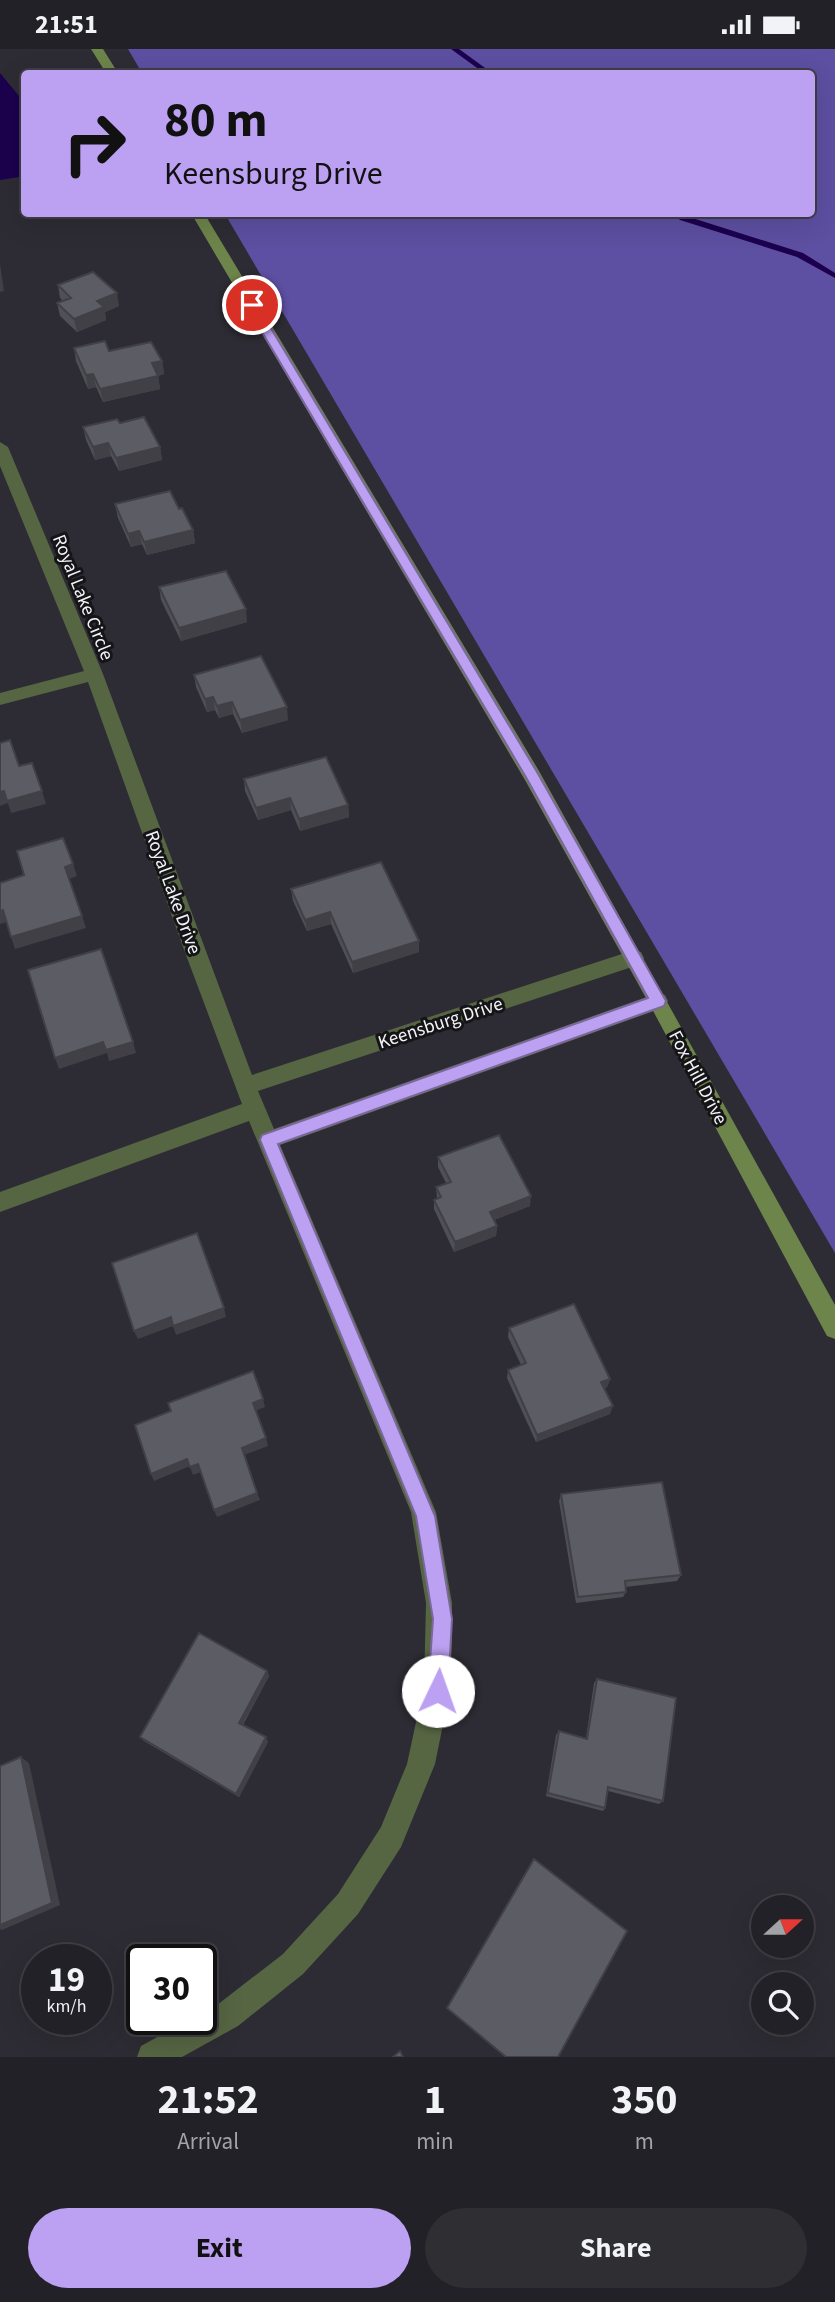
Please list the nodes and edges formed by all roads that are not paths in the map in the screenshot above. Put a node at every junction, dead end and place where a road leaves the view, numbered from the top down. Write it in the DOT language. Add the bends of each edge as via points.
graph roads {
  1 [pos="97,49"];
  2 [pos="110,70"];
  3 [pos="199,217"];
  4 [pos="0,447"];
  5 [pos="94,674"];
  6 [pos="0,699"];
  7 [pos="634,958"];
  8 [pos="658,1001"];
  9 [pos="251,1098"];
  10 [pos="268,1140"];
  11 [pos="0,1202"];
  12 [pos="835,1328"];
  13 [pos="152,2057"];
  1 -- 2 [label="street"];
  3 -- 7 [label="street, Fox Hill Drive" via="390,533"];
  4 -- 5 [label="street, Royal Lake Circle"];
  5 -- 6 [label="street, Royal Lake Circle"];
  5 -- 9 [label="street, Royal Lake Drive"];
  7 -- 8 [label="street, Fox Hill Drive"];
  7 -- 9 [label="street, Keensburg Drive"];
  8 -- 10 [label="street"];
  8 -- 12 [label="street, Fox Hill Drive"];
  9 -- 10 [label="street, Royal Lake Drive"];
  9 -- 11 [label="street, Keensburg Drive"];
  10 -- 13 [label="street, Royal Lake Drive" via="425,1516 443,1619 438,1691 422,1764 400,1820 380,1859 333,1925 252,2000"];
}
